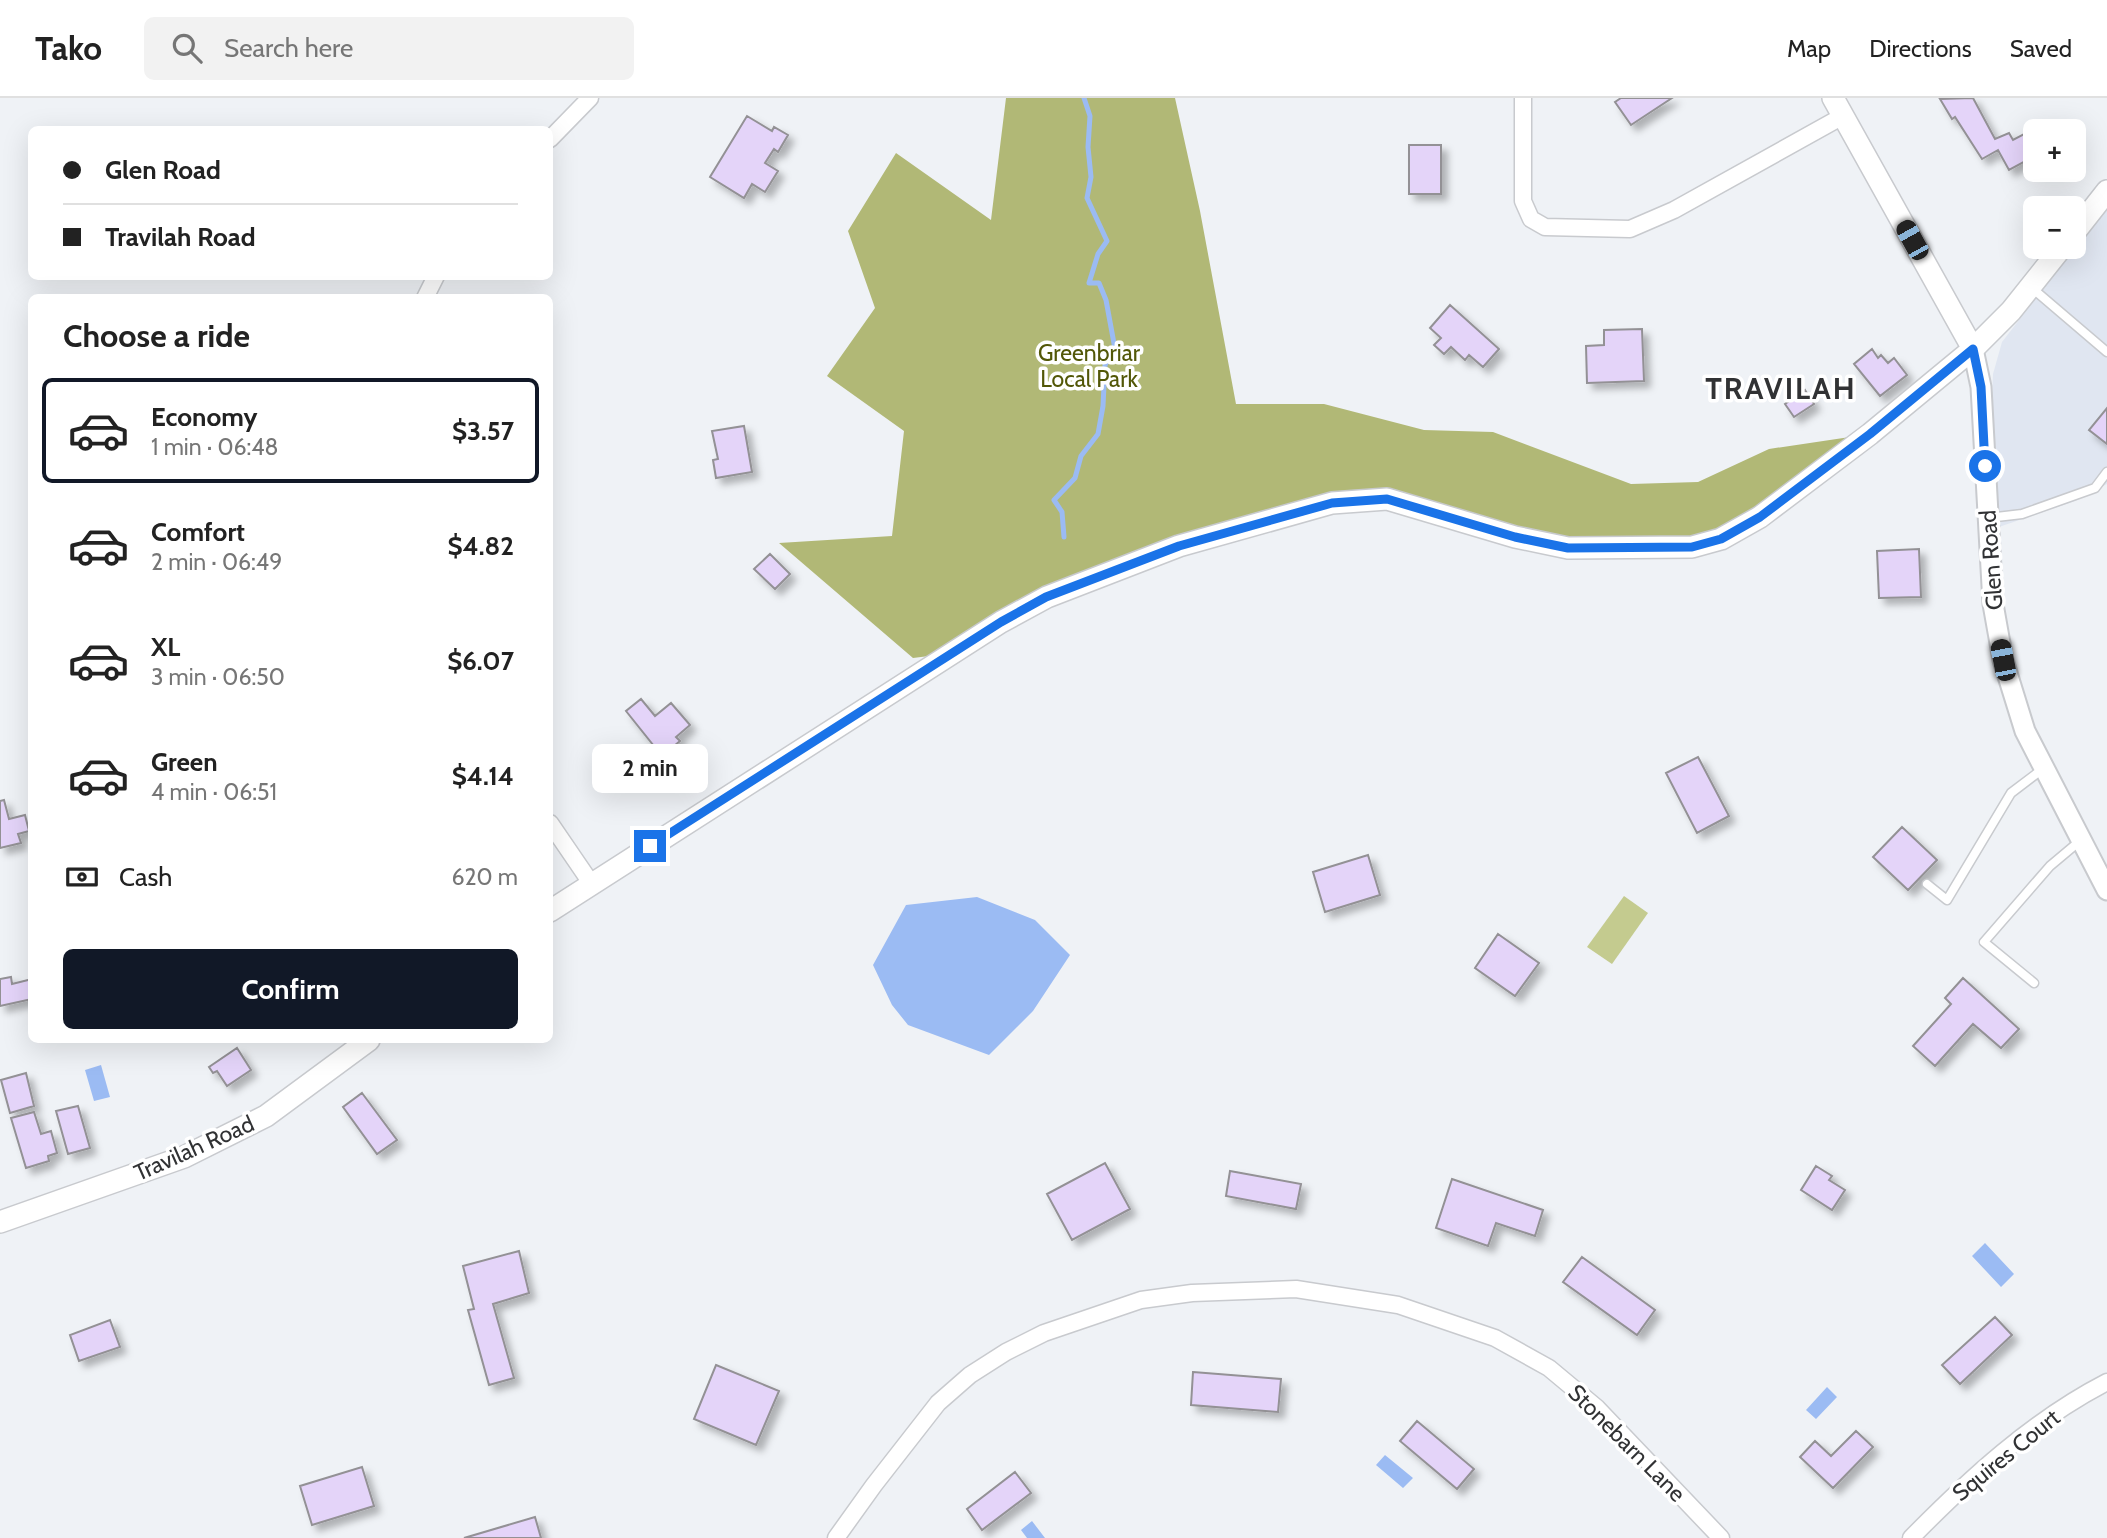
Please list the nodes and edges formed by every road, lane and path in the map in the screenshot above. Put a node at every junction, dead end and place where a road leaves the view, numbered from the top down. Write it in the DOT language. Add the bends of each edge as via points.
graph roads {
  1 [pos="590,98"];
  2 [pos="1523,98"];
  3 [pos="1838,107"];
  4 [pos="553,136"];
  5 [pos="2107,191"];
  6 [pos="2086,218"];
  7 [pos="2053,259"];
  8 [pos="2030,287"];
  9 [pos="1973,349"];
  10 [pos="2107,352"];
  11 [pos="2107,472"];
  12 [pos="1988,518"];
  13 [pos="2044,768"];
  14 [pos="553,827"];
  15 [pos="2081,840"];
  16 [pos="591,883"];
  17 [pos="1927,884"];
  18 [pos="2107,890"];
  19 [pos="553,909"];
  20 [pos="2034,983"];
  21 [pos="365,1043"];
  22 [pos="0,1222"];
  23 [pos="2107,1382"];
  24 [pos="836,1538"];
  25 [pos="1721,1538"];
  26 [pos="1911,1538"];
  1 -- 4 [label="street"];
  2 -- 3 [label="street, Glen Road" via="1523,201 1531,219 1545,227 1630,229 1683,205"];
  3 -- 9 [label="main road, Glen Road"];
  5 -- 6 [label="main road"];
  7 -- 8 [label="main road"];
  8 -- 9 [label="main road"];
  8 -- 10 [label="lane"];
  9 -- 12 [label="street, Glen Road" via="1981,387"];
  9 -- 16 [label="main road" via="1760,517 1721,539 1692,547 1568,548 1387,499 1332,503 1179,546 1046,597"];
  11 -- 12 [label="lane" via="2095,488 2022,514"];
  12 -- 13 [label="street, Glen Road" via="1993,604 2003,660 2025,731"];
  13 -- 15 [label="street, Glen Road"];
  13 -- 17 [label="lane" via="2011,793 1947,900"];
  14 -- 16 [label="street"];
  15 -- 18 [label="street, Glen Road"];
  15 -- 20 [label="lane" via="2050,866 1984,942"];
  16 -- 19 [label="main road"];
  21 -- 22 [label="main road, Travilah Road" via="266,1116 184,1157"];
  23 -- 26 [label="street, Squires Court" via="1998,1456"];
  24 -- 25 [label="street, Stonebarn Lane" via="938,1403 1006,1352 1044,1333 1141,1300 1296,1289 1398,1305 1495,1338 1549,1368 1597,1408"];
}
